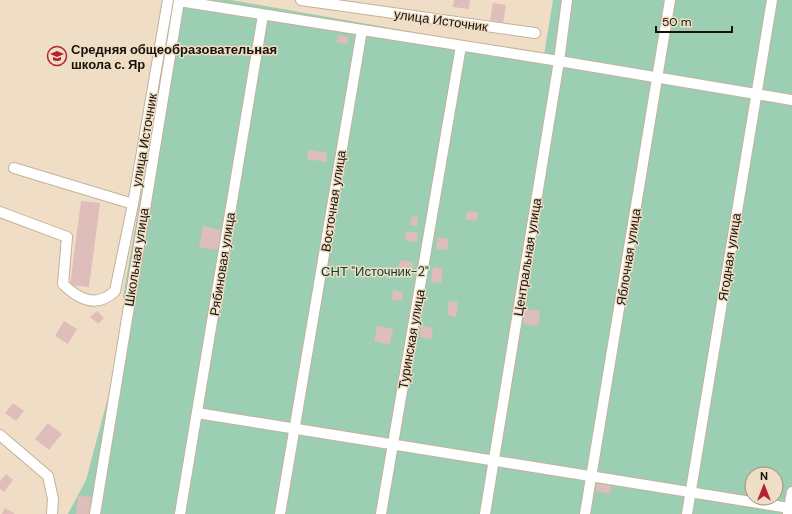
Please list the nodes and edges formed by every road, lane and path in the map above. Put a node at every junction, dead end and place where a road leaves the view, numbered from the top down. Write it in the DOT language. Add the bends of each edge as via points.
graph roads {
  1 [pos="168,0"];
  2 [pos="301,0"];
  3 [pos="567,0"];
  4 [pos="670,0"];
  5 [pos="772,0"];
  6 [pos="263,15"];
  7 [pos="362,30"];
  8 [pos="535,33"];
  9 [pos="461,46"];
  10 [pos="559,61"];
  11 [pos="658,79"];
  12 [pos="756,95"];
  13 [pos="792,100"];
  14 [pos="14,168"];
  15 [pos="133,204"];
  16 [pos="0,212"];
  17 [pos="197,414"];
  18 [pos="295,430"];
  19 [pos="0,435"];
  20 [pos="393,444"];
  21 [pos="493,461"];
  22 [pos="591,476"];
  23 [pos="691,492"];
  24 [pos="792,492"];
  25 [pos="789,511"];
  26 [pos="52,514"];
  27 [pos="95,514"];
  28 [pos="180,514"];
  29 [pos="280,514"];
  30 [pos="382,514"];
  31 [pos="485,514"];
  32 [pos="585,514"];
  33 [pos="687,514"];
  1 -- 15 [label="street, улица Источник"];
  2 -- 8 [label="street, улица Источник"];
  3 -- 10 [label="street, Центральная улица"];
  4 -- 11 [label="street, Яблочная улица"];
  5 -- 12 [label="street, Ягодная улица"];
  6 -- 7 [label="street"];
  6 -- 17 [label="street, Рябиновая улица"];
  6 -- 27 [label="street, Школьная улица" via="179,1"];
  7 -- 9 [label="street"];
  7 -- 18 [label="street, Восточная улица"];
  9 -- 10 [label="street"];
  9 -- 20 [label="street, Туринская улица"];
  10 -- 11 [label="street"];
  10 -- 21 [label="street, Центральная улица"];
  11 -- 12 [label="street"];
  11 -- 22 [label="street, Яблочная улица"];
  12 -- 13 [label="street"];
  12 -- 23 [label="street, Ягодная улица"];
  14 -- 15 [label="street"];
  15 -- 16 [label="street, улица Источник" via="115,291 106,299 91,300 75,295 63,284 66,237"];
  17 -- 18 [label="street"];
  17 -- 28 [label="street, Рябиновая улица"];
  18 -- 20 [label="street"];
  18 -- 29 [label="street, Восточная улица"];
  19 -- 26 [label="street" via="48,476 53,500"];
  20 -- 21 [label="street"];
  20 -- 30 [label="street, Туринская улица"];
  21 -- 22 [label="street"];
  21 -- 31 [label="street, Центральная улица"];
  22 -- 23 [label="street"];
  22 -- 32 [label="street, Яблочная улица"];
  23 -- 25 [label="street"];
  23 -- 33 [label="street, Ягодная улица"];
  24 -- 25 [label="street"];
}
